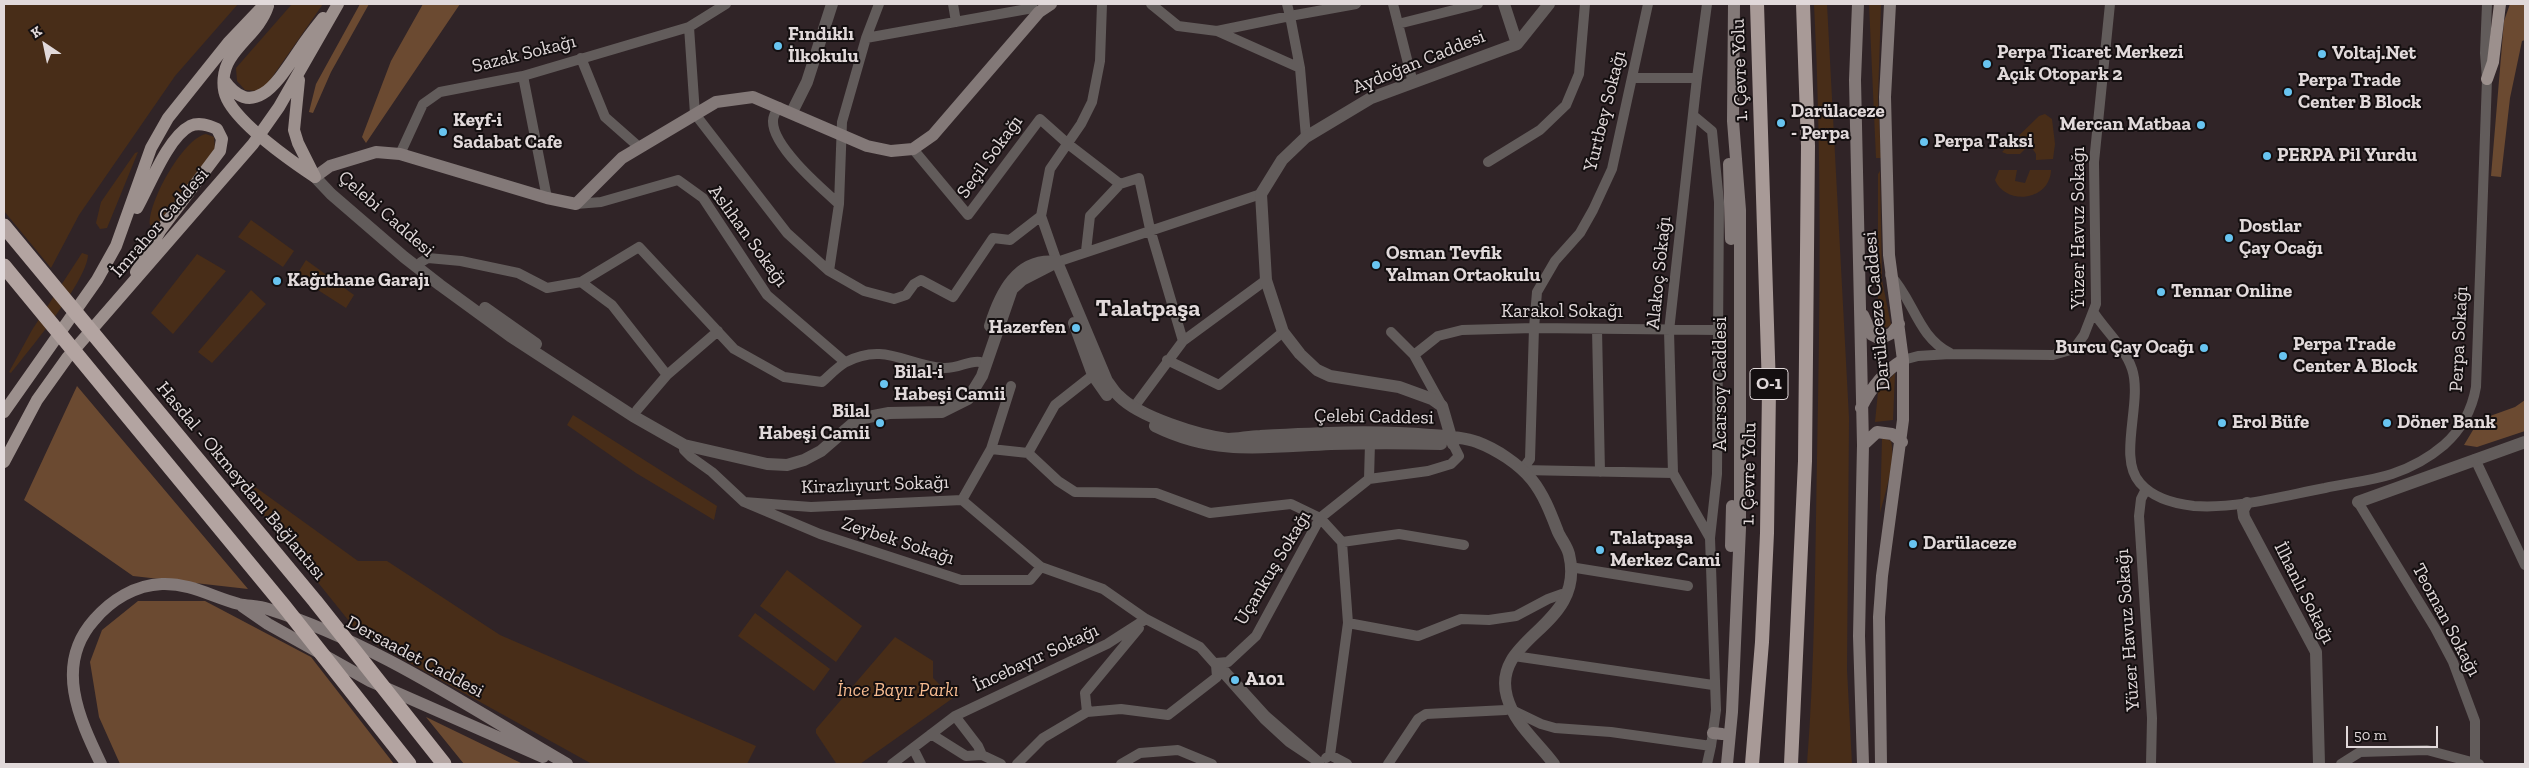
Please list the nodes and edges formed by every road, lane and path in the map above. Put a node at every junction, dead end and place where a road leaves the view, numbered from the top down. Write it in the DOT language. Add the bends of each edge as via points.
graph roads {
  1 [pos="264,4"];
  2 [pos="268,4"];
  3 [pos="337,4"];
  4 [pos="716,4"];
  5 [pos="726,4"];
  6 [pos="832,4"];
  7 [pos="879,4"];
  8 [pos="953,4"];
  9 [pos="1051,4"];
  10 [pos="1102,4"];
  11 [pos="1151,4"];
  12 [pos="1287,4"];
  13 [pos="1356,4"];
  14 [pos="1393,4"];
  15 [pos="1478,4"];
  16 [pos="1504,4"];
  17 [pos="1549,4"];
  18 [pos="1585,4"];
  19 [pos="1648,4"];
  20 [pos="1707,4"];
  21 [pos="1727,4"];
  22 [pos="1734,4"];
  23 [pos="1757,4"];
  24 [pos="1803,4"];
  25 [pos="1858,4"];
  26 [pos="1890,4"];
  27 [pos="2110,4"];
  28 [pos="2487,4"];
  29 [pos="2500,4"];
  30 [pos="1035,8"];
  31 [pos="1290,16"];
  32 [pos="956,22"];
  33 [pos="1398,24"];
  34 [pos="690,27"];
  35 [pos="1217,31"];
  36 [pos="866,38"];
  37 [pos="1517,44"];
  38 [pos="581,58"];
  39 [pos="1300,68"];
  40 [pos="300,72"];
  41 [pos="523,76"];
  42 [pos="1634,78"];
  43 [pos="1697,78"];
  44 [pos="2487,79"];
  45 [pos="224,80"];
  46 [pos="1413,83"];
  47 [pos="779,107"];
  48 [pos="792,112"];
  49 [pos="696,114"];
  50 [pos="1694,116"];
  51 [pos="260,134"];
  52 [pos="840,134"];
  53 [pos="1306,137"];
  54 [pos="1068,144"];
  55 [pos="639,147"];
  56 [pos="913,148"];
  57 [pos="400,154"];
  58 [pos="1488,162"];
  59 [pos="315,177"];
  60 [pos="1120,184"];
  61 [pos="1261,194"];
  62 [pos="547,198"];
  63 [pos="576,204"];
  64 [pos="839,204"];
  65 [pos="1041,216"];
  66 [pos="4,226"];
  67 [pos="1150,230"];
  68 [pos="116,246"];
  69 [pos="1086,251"];
  70 [pos="1056,262"];
  71 [pos="419,265"];
  72 [pos="4,266"];
  73 [pos="829,271"];
  74 [pos="1890,274"];
  75 [pos="1266,280"];
  76 [pos="581,282"];
  77 [pos="128,288"];
  78 [pos="1859,300"];
  79 [pos="2094,313"];
  80 [pos="1899,324"];
  81 [pos="1534,328"];
  82 [pos="1597,329"];
  83 [pos="1718,330"];
  84 [pos="718,331"];
  85 [pos="1669,331"];
  86 [pos="1283,332"];
  87 [pos="1391,332"];
  88 [pos="1183,341"];
  89 [pos="1950,354"];
  90 [pos="1414,355"];
  91 [pos="1168,360"];
  92 [pos="1903,360"];
  93 [pos="845,362"];
  94 [pos="980,362"];
  95 [pos="667,374"];
  96 [pos="1092,375"];
  97 [pos="1011,386"];
  98 [pos="1442,406"];
  99 [pos="1861,410"];
  100 [pos="1132,411"];
  101 [pos="4,412"];
  102 [pos="635,413"];
  103 [pos="1453,440"];
  104 [pos="684,441"];
  105 [pos="1902,442"];
  106 [pos="2525,442"];
  107 [pos="1370,443"];
  108 [pos="1863,445"];
  109 [pos="991,448"];
  110 [pos="1028,453"];
  111 [pos="2476,459"];
  112 [pos="4,462"];
  113 [pos="1600,472"];
  114 [pos="1520,473"];
  115 [pos="1673,473"];
  116 [pos="1369,478"];
  117 [pos="2146,489"];
  118 [pos="962,500"];
  119 [pos="744,502"];
  120 [pos="2358,502"];
  121 [pos="2247,503"];
  122 [pos="1320,518"];
  123 [pos="1710,538"];
  124 [pos="1342,542"];
  125 [pos="1464,545"];
  126 [pos="2525,565"];
  127 [pos="1567,566"];
  128 [pos="1041,567"];
  129 [pos="1688,586"];
  130 [pos="1564,595"];
  131 [pos="238,604"];
  132 [pos="1146,619"];
  133 [pos="1348,623"];
  134 [pos="1511,655"];
  135 [pos="1216,663"];
  136 [pos="1713,685"];
  137 [pos="1509,710"];
  138 [pos="1087,712"];
  139 [pos="955,716"];
  140 [pos="931,734"];
  141 [pos="1717,734"];
  142 [pos="1711,746"];
  143 [pos="913,748"];
  144 [pos="982,755"];
  145 [pos="1330,755"];
  146 [pos="1319,763"];
  147 [pos="102,764"];
  148 [pos="410,764"];
  149 [pos="444,764"];
  150 [pos="566,764"];
  151 [pos="892,764"];
  152 [pos="921,764"];
  153 [pos="1001,764"];
  154 [pos="1017,764"];
  155 [pos="1121,764"];
  156 [pos="1212,764"];
  157 [pos="1347,764"];
  158 [pos="1388,764"];
  159 [pos="1545,764"];
  160 [pos="1554,764"];
  161 [pos="1707,764"];
  162 [pos="1718,764"];
  163 [pos="1727,764"];
  164 [pos="1752,764"];
  165 [pos="1791,764"];
  166 [pos="1863,764"];
  167 [pos="1881,764"];
  168 [pos="2151,764"];
  169 [pos="2320,764"];
  170 [pos="2341,764"];
  171 [pos="2476,764"];
  1 -- 68 [label="main road, İmrahor Caddesi" via="200,76 159,133 150,148"];
  2 -- 45 [label="main road" via="258,26 230,60"];
  3 -- 40 [label="main road, İmrahor Caddesi"];
  3 -- 45 [label="main road" via="311,32 281,76 263,95 249,99 241,97"];
  4 -- 34 [label="street, Sazak Sokağı"];
  5 -- 34 [label="street, Sazak Sokağı"];
  6 -- 48 [label="street" via="806,82"];
  7 -- 36 [label="street"];
  8 -- 32 [label="street"];
  9 -- 30 [label="main road"];
  10 -- 54 [label="street" via="1100,61 1092,102"];
  11 -- 35 [label="street" via="1178,26"];
  12 -- 31 [label="street"];
  13 -- 31 [label="street"];
  14 -- 33 [label="street"];
  15 -- 33 [label="street"];
  16 -- 37 [label="street"];
  17 -- 37 [label="street"];
  18 -- 58 [label="street" via="1579,74 1566,105 1540,130"];
  19 -- 42 [label="street, Yurtbey Sokağı"];
  20 -- 43 [label="street, Alakoç Sokağı"];
  21 -- 141 [label="main road, Acarsoy Caddesi" via="1724,55 1731,196 1733,419 1730,600"];
  22 -- 163 [label="main road, Acarsoy Caddesi" via="1733,121 1740,210 1740,528"];
  23 -- 164 [label="highway, 1. Çevre Yolu / O-1" via="1769,389 1766,553"];
  24 -- 165 [label="highway, O-1" via="1808,146 1805,461"];
  25 -- 78 [label="main road, Darülaceze Caddesi" via="1855,80"];
  26 -- 74 [label="main road, Darülaceze Caddesi" via="1885,96"];
  27 -- 79 [label="street, Yüzer Havuz Sokağı" via="2094,162"];
  28 -- 44 [label="street, Perpa Sokağı"];
  29 -- 44 [label="main road" via="2493,62"];
  30 -- 32 [label="street"];
  30 -- 56 [label="main road" via="933,135"];
  31 -- 35 [label="street"];
  31 -- 39 [label="street"];
  32 -- 36 [label="street"];
  33 -- 46 [label="street"];
  34 -- 38 [label="street, Sazak Sokağı"];
  34 -- 49 [label="street"];
  35 -- 39 [label="street"];
  36 -- 52 [label="street"];
  37 -- 46 [label="street, Aydoğan Caddesi"];
  38 -- 41 [label="street, Sazak Sokağı"];
  38 -- 55 [label="street" via="605,117"];
  39 -- 53 [label="street"];
  40 -- 51 [label="main road, İmrahor Caddesi"];
  40 -- 59 [label="main road" via="294,130"];
  41 -- 57 [label="street, Sazak Sokağı" via="440,92 422,104"];
  41 -- 62 [label="street"];
  42 -- 43 [label="street"];
  42 -- 81 [label="street, Yurtbey Sokağı" via="1612,168 1580,233 1555,261 1537,292"];
  43 -- 50 [label="street, Alakoç Sokağı"];
  44 -- 121 [label="street, Perpa Sokağı" via="2476,386 2467,418 2444,445 2417,463 2391,474"];
  45 -- 51 [label="main road" via="227,99"];
  46 -- 53 [label="street, Aydoğan Caddesi" via="1371,98"];
  47 -- 48 [label="main road"];
  47 -- 49 [label="main road" via="753,97 716,102"];
  47 -- 64 [label="street" via="773,122 775,133 801,170"];
  48 -- 52 [label="main road"];
  49 -- 55 [label="main road"];
  49 -- 73 [label="street" via="787,233"];
  50 -- 83 [label="street" via="1712,131 1719,202"];
  50 -- 85 [label="street, Alakoç Sokağı"];
  51 -- 59 [label="main road"];
  51 -- 77 [label="main road, İmrahor Caddesi"];
  52 -- 56 [label="main road" via="867,146 891,151"];
  52 -- 64 [label="street"];
  53 -- 61 [label="street, Aydoğan Caddesi" via="1282,160"];
  54 -- 56 [label="street, Seçil Sokağı" via="1040,119 968,215"];
  54 -- 60 [label="street"];
  54 -- 65 [label="street" via="1050,169"];
  55 -- 63 [label="main road" via="622,158"];
  57 -- 59 [label="main road" via="376,152 330,166"];
  57 -- 62 [label="main road"];
  59 -- 71 [label="street, Çelebi Caddesi" via="331,194"];
  60 -- 67 [label="street" via="1139,178"];
  60 -- 69 [label="street" via="1090,216"];
  61 -- 67 [label="street"];
  61 -- 75 [label="street"];
  62 -- 63 [label="main road"];
  63 -- 93 [label="street, Aslıhan Sokağı" via="601,202 678,180 703,198 767,295"];
  64 -- 73 [label="street"];
  65 -- 70 [label="street"];
  65 -- 73 [label="street" via="1010,240 994,238 953,297 921,280 906,295 894,299 864,291"];
  66 -- 149 [label="highway, Hasdal - Okmeydanı Bağlantısı, bridge" via="315,601"];
  67 -- 69 [label="street"];
  67 -- 88 [label="street"];
  68 -- 77 [label="main road" via="158,166 183,132 200,124 217,129 222,139 220,151 150,247"];
  68 -- 101 [label="main road, İmrahor Caddesi" via="92,288"];
  69 -- 70 [label="street"];
  70 -- 94 [label="street, Çelebi Caddesi" via="1043,260 1014,276 996,308"];
  70 -- 96 [label="street, Çelebi Caddesi" via="1056,271"];
  70 -- 100 [label="street, Çelebi Caddesi" via="1107,381"];
  70 -- 104 [label="street, Çelebi Caddesi" via="1012,289 982,376 968,399 955,407 942,412 889,413 858,419 821,451 787,465 767,464"];
  71 -- 76 [label="street" via="428,258 461,261 518,273 547,288"];
  71 -- 102 [label="street, Çelebi Caddesi" via="510,336"];
  72 -- 148 [label="highway, bridge"];
  74 -- 80 [label="main road, Darülaceze Caddesi"];
  74 -- 89 [label="street" via="1905,294 1925,333"];
  75 -- 86 [label="street"];
  75 -- 88 [label="street"];
  76 -- 84 [label="street" via="639,247"];
  76 -- 95 [label="street" via="612,305"];
  77 -- 112 [label="main road, İmrahor Caddesi" via="67,358 37,400"];
  78 -- 80 [label="main road" via="1868,330 1875,338 1888,336"];
  78 -- 99 [label="main road, Darülaceze Caddesi"];
  79 -- 89 [label="street" via="2079,342 2065,353"];
  79 -- 117 [label="street, Yüzer Havuz Sokağı" via="2132,369 2135,403 2130,458 2133,474"];
  80 -- 92 [label="main road, Darülaceze Caddesi"];
  81 -- 82 [label="street, Karakol Sokağı"];
  81 -- 90 [label="street, Karakol Sokağı" via="1462,330 1438,336"];
  81 -- 114 [label="street, Yurtbey Sokağı" via="1530,459"];
  82 -- 85 [label="street, Karakol Sokağı"];
  82 -- 113 [label="street"];
  83 -- 85 [label="street, Karakol Sokağı"];
  83 -- 123 [label="street" via="1717,474"];
  84 -- 93 [label="street" via="734,349 784,377 822,382"];
  84 -- 95 [label="street"];
  85 -- 115 [label="street, Alakoç Sokağı"];
  86 -- 91 [label="street" via="1219,385"];
  86 -- 98 [label="street" via="1317,370 1330,376 1399,387"];
  87 -- 90 [label="street"];
  88 -- 91 [label="street"];
  89 -- 92 [label="street"];
  90 -- 98 [label="street"];
  91 -- 100 [label="street"];
  92 -- 99 [label="main road" via="1881,377"];
  92 -- 105 [label="main road, Darülaceze Caddesi"];
  93 -- 94 [label="street" via="876,352 929,367 955,369"];
  94 -- 104 [label="street, Çelebi Caddesi" via="966,390 953,398 931,406 895,403 862,410 851,415 814,448 800,454 764,456"];
  95 -- 102 [label="street"];
  96 -- 100 [label="street, Çelebi Caddesi" via="1110,400"];
  96 -- 110 [label="street" via="1056,405"];
  97 -- 109 [label="street"];
  98 -- 103 [label="street"];
  99 -- 108 [label="main road, Darülaceze Caddesi"];
  100 -- 103 [label="street, Çelebi Caddesi" via="1172,425 1231,439 1401,432"];
  100 -- 107 [label="street, Çelebi Caddesi" via="1175,436 1228,448"];
  102 -- 104 [label="street, Çelebi Caddesi"];
  103 -- 107 [label="street, Çelebi Caddesi"];
  103 -- 114 [label="street, Çelebi Caddesi"];
  103 -- 116 [label="street" via="1459,456 1451,464 1428,471"];
  104 -- 119 [label="street" via="684,450"];
  105 -- 108 [label="main road" via="1892,434 1877,432"];
  105 -- 167 [label="main road, Darülaceze Caddesi" via="1879,617"];
  106 -- 111 [label="street"];
  107 -- 116 [label="street"];
  108 -- 166 [label="main road, Darülaceze Caddesi" via="1860,627"];
  109 -- 110 [label="street"];
  109 -- 118 [label="street"];
  110 -- 122 [label="street" via="1075,492 1156,493 1210,513 1291,504"];
  111 -- 120 [label="street"];
  111 -- 126 [label="street"];
  113 -- 114 [label="street"];
  113 -- 115 [label="street"];
  114 -- 127 [label="street, Çelebi Caddesi" via="1543,497 1569,553"];
  115 -- 123 [label="street, Alakoç Sokağı"];
  116 -- 122 [label="street, Uçankuş Sokağı"];
  117 -- 121 [label="street, Perpa Sokağı" via="2177,503 2214,506"];
  117 -- 168 [label="street, Yüzer Havuz Sokağı" via="2139,516 2152,718"];
  118 -- 119 [label="street, Kirazlıyurt Sokağı" via="811,507"];
  118 -- 128 [label="street, Kirazlıyurt Sokağı"];
  119 -- 128 [label="street, Zeybek Sokağı" via="820,534 961,580 1030,580"];
  120 -- 171 [label="street, Teoman Sokağı" via="2453,662 2475,721"];
  121 -- 169 [label="street, İlhanlı Sokağı" via="2244,517 2316,652"];
  122 -- 124 [label="street"];
  122 -- 135 [label="street, Uçankuş Sokağı" via="1256,636 1228,662"];
  123 -- 136 [label="street"];
  124 -- 125 [label="street" via="1399,534"];
  124 -- 133 [label="street"];
  127 -- 129 [label="street"];
  127 -- 130 [label="street, Çelebi Caddesi"];
  128 -- 132 [label="street" via="1102,589"];
  130 -- 133 [label="street" via="1548,599 1516,616 1489,620 1461,619 1418,636"];
  130 -- 134 [label="street, Çelebi Caddesi" via="1559,610"];
  131 -- 147 [label="main road, Dersaadet Caddesi" via="197,588 160,584 120,596 105,606 89,625 77,652 72,680 82,722"];
  131 -- 150 [label="main road, Dersaadet Caddesi" via="370,681"];
  131 -- 150 [label="main road, Dersaadet Caddesi" via="266,608 308,623 380,657 461,700"];
  132 -- 135 [label="street" via="1200,647"];
  132 -- 138 [label="street" via="1085,693"];
  132 -- 139 [label="street, İncebayır Sokağı" via="1107,644"];
  133 -- 145 [label="street"];
  134 -- 136 [label="street"];
  134 -- 137 [label="street, Çelebi Caddesi" via="1505,680"];
  135 -- 138 [label="street" via="1217,677 1168,715 1121,709"];
  135 -- 146 [label="street" via="1264,719"];
  136 -- 141 [label="street"];
  137 -- 142 [label="street" via="1555,728"];
  137 -- 158 [label="street" via="1426,714 1418,719"];
  137 -- 159 [label="street, Çelebi Caddesi" via="1524,740"];
  137 -- 160 [label="street, Çelebi Caddesi"];
  138 -- 154 [label="street" via="1043,738"];
  139 -- 140 [label="street, İncebayır Sokağı"];
  139 -- 144 [label="street"];
  140 -- 143 [label="street, İncebayır Sokağı"];
  140 -- 144 [label="street" via="966,756"];
  141 -- 142 [label="street"];
  141 -- 162 [label="main road, Acarsoy Caddesi"];
  142 -- 161 [label="street"];
  143 -- 151 [label="street, İncebayır Sokağı"];
  143 -- 152 [label="street"];
  144 -- 153 [label="street"];
  145 -- 146 [label="street"];
  145 -- 157 [label="street"];
  155 -- 156 [label="street" via="1140,753 1178,750"];
  170 -- 171 [label="street" via="2360,752 2427,750"];
}
